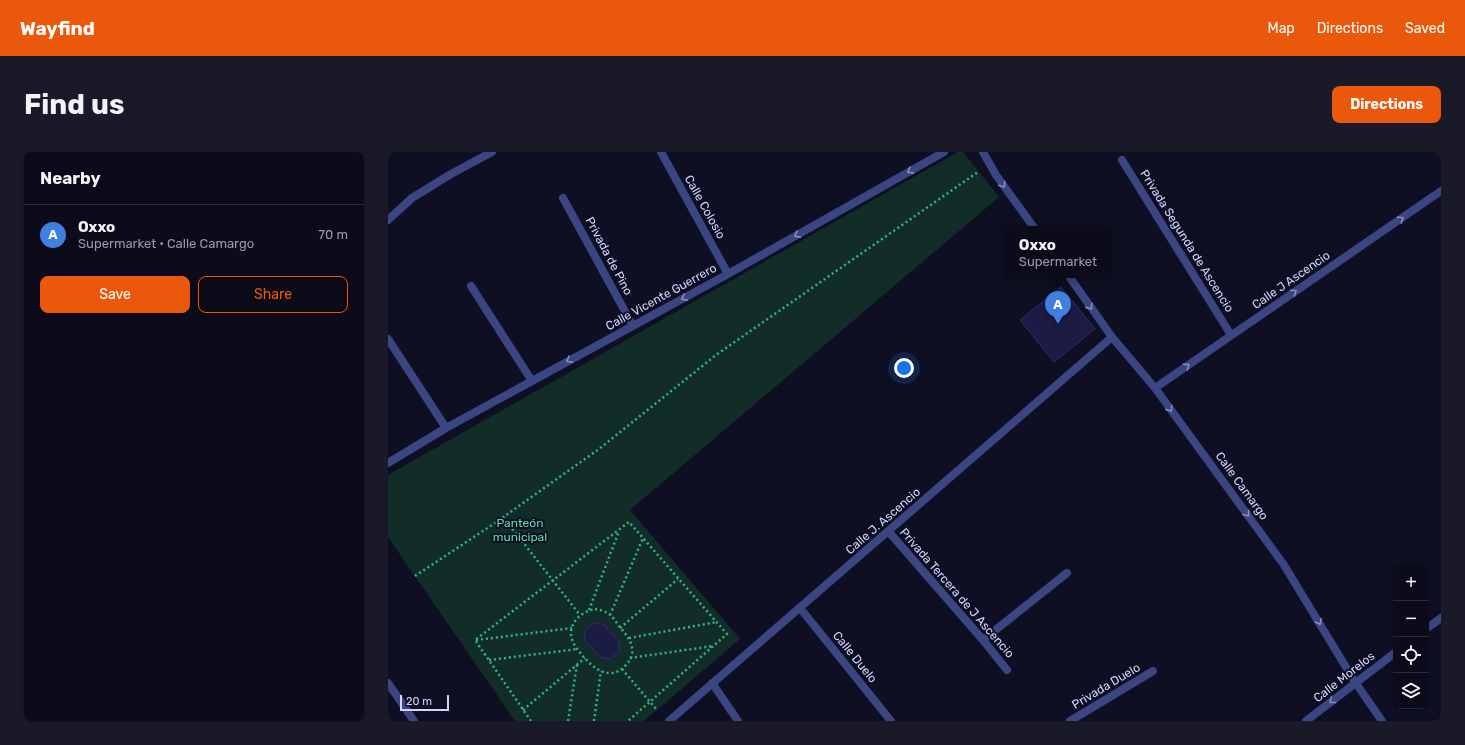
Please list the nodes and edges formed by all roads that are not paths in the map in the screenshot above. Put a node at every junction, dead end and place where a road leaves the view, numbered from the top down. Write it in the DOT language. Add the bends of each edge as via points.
graph roads {
  1 [pos="492,152"];
  2 [pos="661,152"];
  3 [pos="944,152"];
  4 [pos="983,152"];
  5 [pos="1122,160"];
  6 [pos="1441,191"];
  7 [pos="563,198"];
  8 [pos="388,220"];
  9 [pos="1033,226"];
  10 [pos="728,274"];
  11 [pos="1070,278"];
  12 [pos="471,286"];
  13 [pos="633,326"];
  14 [pos="1231,335"];
  15 [pos="1112,337"];
  16 [pos="388,339"];
  17 [pos="532,381"];
  18 [pos="1155,388"];
  19 [pos="446,428"];
  20 [pos="388,463"];
  21 [pos="889,532"];
  22 [pos="1067,573"];
  23 [pos="800,608"];
  24 [pos="1441,618"];
  25 [pos="1429,627"];
  26 [pos="983,640"];
  27 [pos="1393,654"];
  28 [pos="1007,670"];
  29 [pos="1153,670"];
  30 [pos="1355,682"];
  31 [pos="388,683"];
  32 [pos="712,683"];
  33 [pos="414,721"];
  34 [pos="669,721"];
  35 [pos="738,721"];
  36 [pos="891,721"];
  37 [pos="1070,721"];
  38 [pos="1306,721"];
  39 [pos="1382,721"];
  1 -- 8 [label="street" via="412,198"];
  2 -- 10 [label="street, Calle Colosio"];
  3 -- 10 [label="street, Calle Vicente Guerrero, one-way"];
  4 -- 9 [label="street, one-way" via="996,175"];
  5 -- 14 [label="street, Privada Segunda de Ascencio"];
  14 -- 6 [label="street, Calle J Ascencio, one-way"];
  7 -- 13 [label="street, Privada de Pino"];
  10 -- 13 [label="street, Calle Vicente Guerrero, one-way"];
  11 -- 15 [label="street, Calle Camargo, one-way"];
  12 -- 17 [label="street"];
  13 -- 17 [label="street, Calle Vicente Guerrero, one-way"];
  18 -- 14 [label="street, Calle J Ascencio, one-way"];
  15 -- 18 [label="street, Calle Camargo"];
  15 -- 21 [label="street, Calle J. Ascencio"];
  16 -- 19 [label="street"];
  17 -- 19 [label="street, Calle Vicente Guerrero"];
  18 -- 30 [label="street, Calle Camargo, one-way" via="1284,565"];
  19 -- 20 [label="street, Calle Vicente Guerrero"];
  21 -- 23 [label="street, Calle J. Ascencio"];
  21 -- 26 [label="street, Privada Tercera de J Ascencio"];
  22 -- 26 [label="street"];
  23 -- 32 [label="street, Calle J. Ascencio"];
  23 -- 36 [label="street, Calle Duelo"];
  24 -- 25 [label="street"];
  26 -- 28 [label="street, Privada Tercera de J Ascencio"];
  27 -- 30 [label="street, Calle Morelos"];
  29 -- 37 [label="street, Privada Duelo"];
  30 -- 38 [label="street, Calle Morelos, one-way"];
  30 -- 39 [label="street, Calle Camargo"];
  31 -- 33 [label="street"];
  32 -- 34 [label="street, Calle J. Ascencio"];
  32 -- 35 [label="street"];
}
